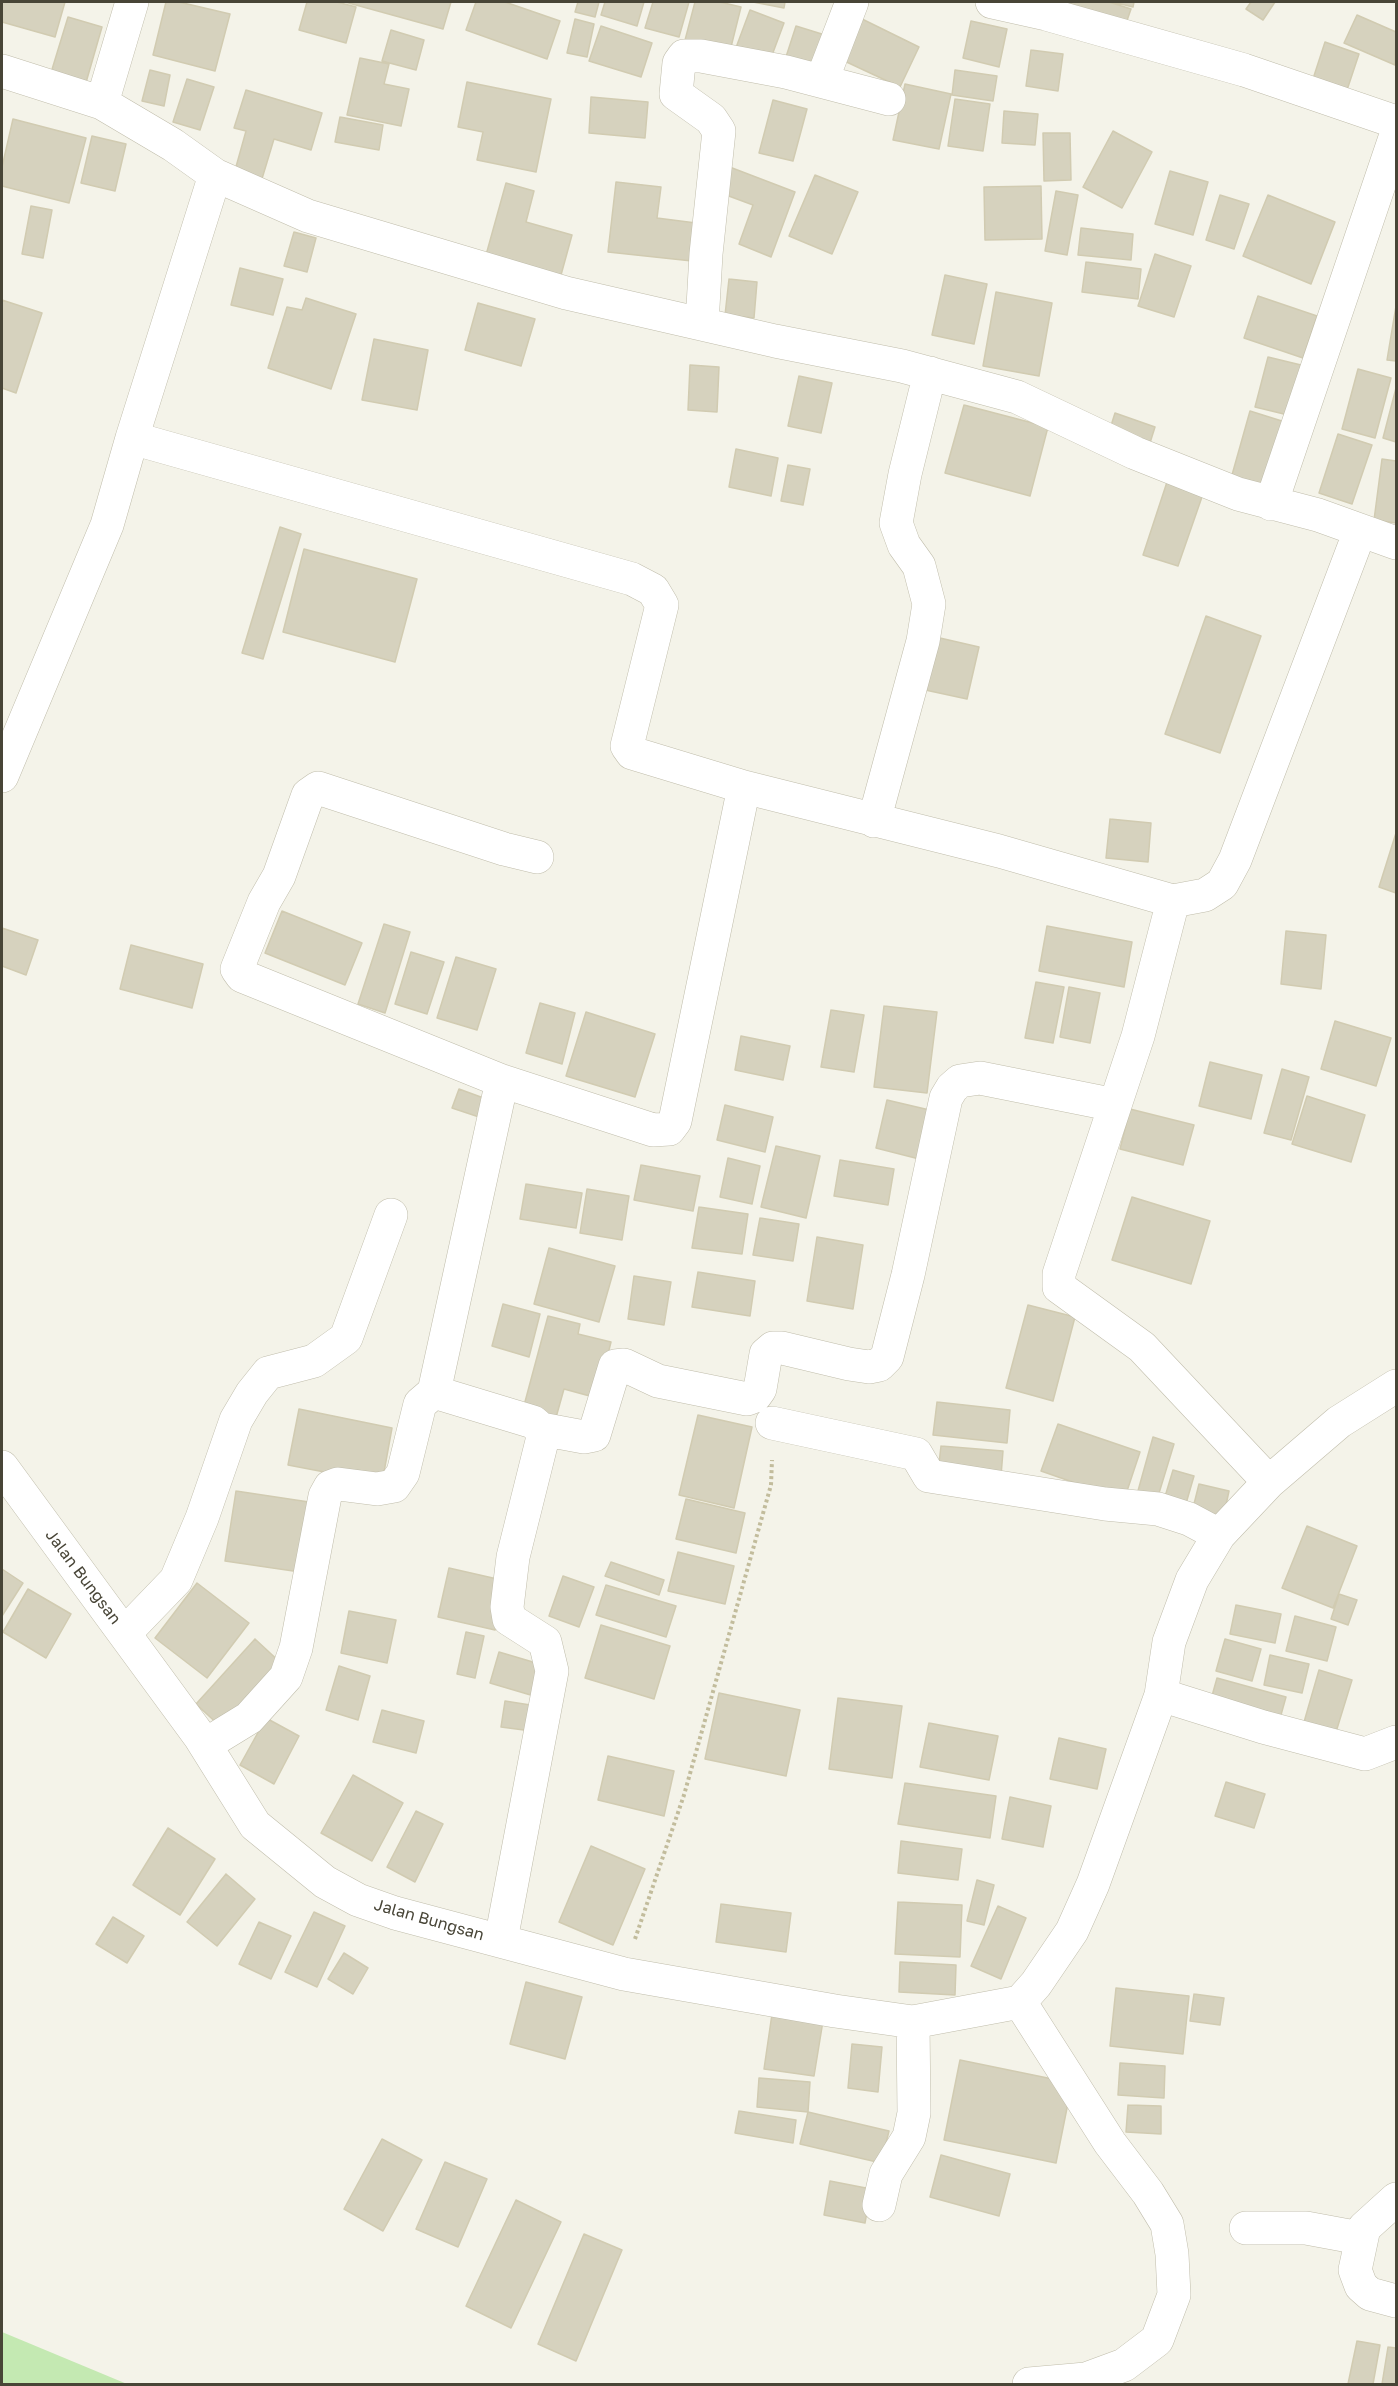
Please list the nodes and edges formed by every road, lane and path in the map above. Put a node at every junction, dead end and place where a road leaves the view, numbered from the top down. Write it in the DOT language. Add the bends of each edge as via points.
graph roads {
  1 [pos="132,2"];
  2 [pos="852,2"];
  3 [pos="992,2"];
  4 [pos="1048,8"];
  5 [pos="2,71"];
  6 [pos="822,80"];
  7 [pos="889,99"];
  8 [pos="102,104"];
  9 [pos="1396,122"];
  10 [pos="1396,135"];
  11 [pos="215,175"];
  12 [pos="702,324"];
  13 [pos="930,373"];
  14 [pos="132,438"];
  15 [pos="1271,504"];
  16 [pos="1360,531"];
  17 [pos="1396,543"];
  18 [pos="2,776"];
  19 [pos="744,787"];
  20 [pos="874,821"];
  21 [pos="537,857"];
  22 [pos="1173,901"];
  23 [pos="502,1081"];
  24 [pos="1115,1105"];
  25 [pos="391,1215"];
  26 [pos="1396,1386"];
  27 [pos="434,1392"];
  28 [pos="772,1423"];
  29 [pos="541,1429"];
  30 [pos="2,1467"];
  31 [pos="1269,1482"];
  32 [pos="1219,1535"];
  33 [pos="126,1633"];
  34 [pos="1161,1695"];
  35 [pos="1396,1743"];
  36 [pos="205,1745"];
  37 [pos="501,1940"];
  38 [pos="624,1974"];
  39 [pos="1020,2002"];
  40 [pos="913,2022"];
  41 [pos="1396,2199"];
  42 [pos="879,2205"];
  43 [pos="1246,2228"];
  44 [pos="1358,2254"];
  45 [pos="1396,2301"];
  46 [pos="1029,2385"];
  1 -- 8 [label="street"];
  2 -- 6 [label="street"];
  3 -- 4 [label="street"];
  4 -- 9 [label="street"];
  5 -- 8 [label="street"];
  6 -- 7 [label="street"];
  6 -- 12 [label="street" via="701,56 684,56 679,63 676,94 711,119 719,130"];
  8 -- 11 [label="street" via="173,145"];
  10 -- 15 [label="street"];
  11 -- 12 [label="street" via="308,216 566,293"];
  11 -- 14 [label="street"];
  12 -- 13 [label="street"];
  13 -- 15 [label="street" via="1017,397 1135,453"];
  13 -- 20 [label="street" via="904,474 896,523 904,545 919,566 929,604 923,642"];
  14 -- 18 [label="street" via="107,525"];
  14 -- 19 [label="street" via="633,579 653,590 662,605 627,746 632,753"];
  15 -- 16 [label="street" via="1318,515"];
  16 -- 17 [label="street"];
  16 -- 22 [label="street" via="1235,860 1222,884 1205,896"];
  19 -- 20 [label="street"];
  19 -- 23 [label="street" via="675,1121 669,1129 652,1130"];
  20 -- 22 [label="street" via="999,851"];
  21 -- 23 [label="street" via="318,788 308,795 279,876 237,969 242,976"];
  22 -- 24 [label="street" via="1138,1036"];
  23 -- 27 [label="street"];
  24 -- 29 [label="street" via="980,1078 970,1077 952,1088 946,1098 887,1357 879,1365 849,1364 773,1348 766,1354 760,1389 747,1399 658,1381 624,1365 615,1366 594,1435 584,1437"];
  24 -- 31 [label="street" via="1059,1274 1059,1287 1142,1347"];
  25 -- 33 [label="street" via="346,1338 314,1362 268,1373 262,1380 236,1420 177,1580"];
  26 -- 31 [label="street" via="1339,1422"];
  27 -- 29 [label="street" via="533,1422"];
  27 -- 36 [label="street" via="420,1404 403,1473 394,1486 377,1489 338,1484 324,1496 296,1648 286,1677 249,1718"];
  28 -- 32 [label="street" via="916,1454 929,1476 1158,1509"];
  28 -- 38 [label="path" via="771,1485 684,1794"];
  29 -- 37 [label="street" via="543,1437 513,1557 507,1607 509,1619 545,1642 552,1671"];
  30 -- 33 [label="street, Jalan Bungsan"];
  31 -- 32 [label="street"];
  32 -- 34 [label="street" via="1192,1581 1169,1642"];
  33 -- 36 [label="street, Jalan Bungsan"];
  34 -- 35 [label="street" via="1365,1754"];
  34 -- 39 [label="street" via="1093,1884 1072,1931"];
  36 -- 37 [label="street, Jalan Bungsan" via="255,1825 324,1882 395,1913"];
  37 -- 38 [label="street, Jalan Bungsan"];
  38 -- 40 [label="street, Jalan Bungsan"];
  39 -- 40 [label="street, Jalan Bungsan"];
  39 -- 46 [label="street" via="1167,2224 1174,2295 1157,2340 1124,2366 1086,2379"];
  40 -- 42 [label="street" via="914,2114 909,2137 886,2174"];
  41 -- 44 [label="street" via="1364,2228"];
  43 -- 44 [label="street" via="1306,2228"];
  44 -- 45 [label="street" via="1361,2286 1370,2294"];
}
